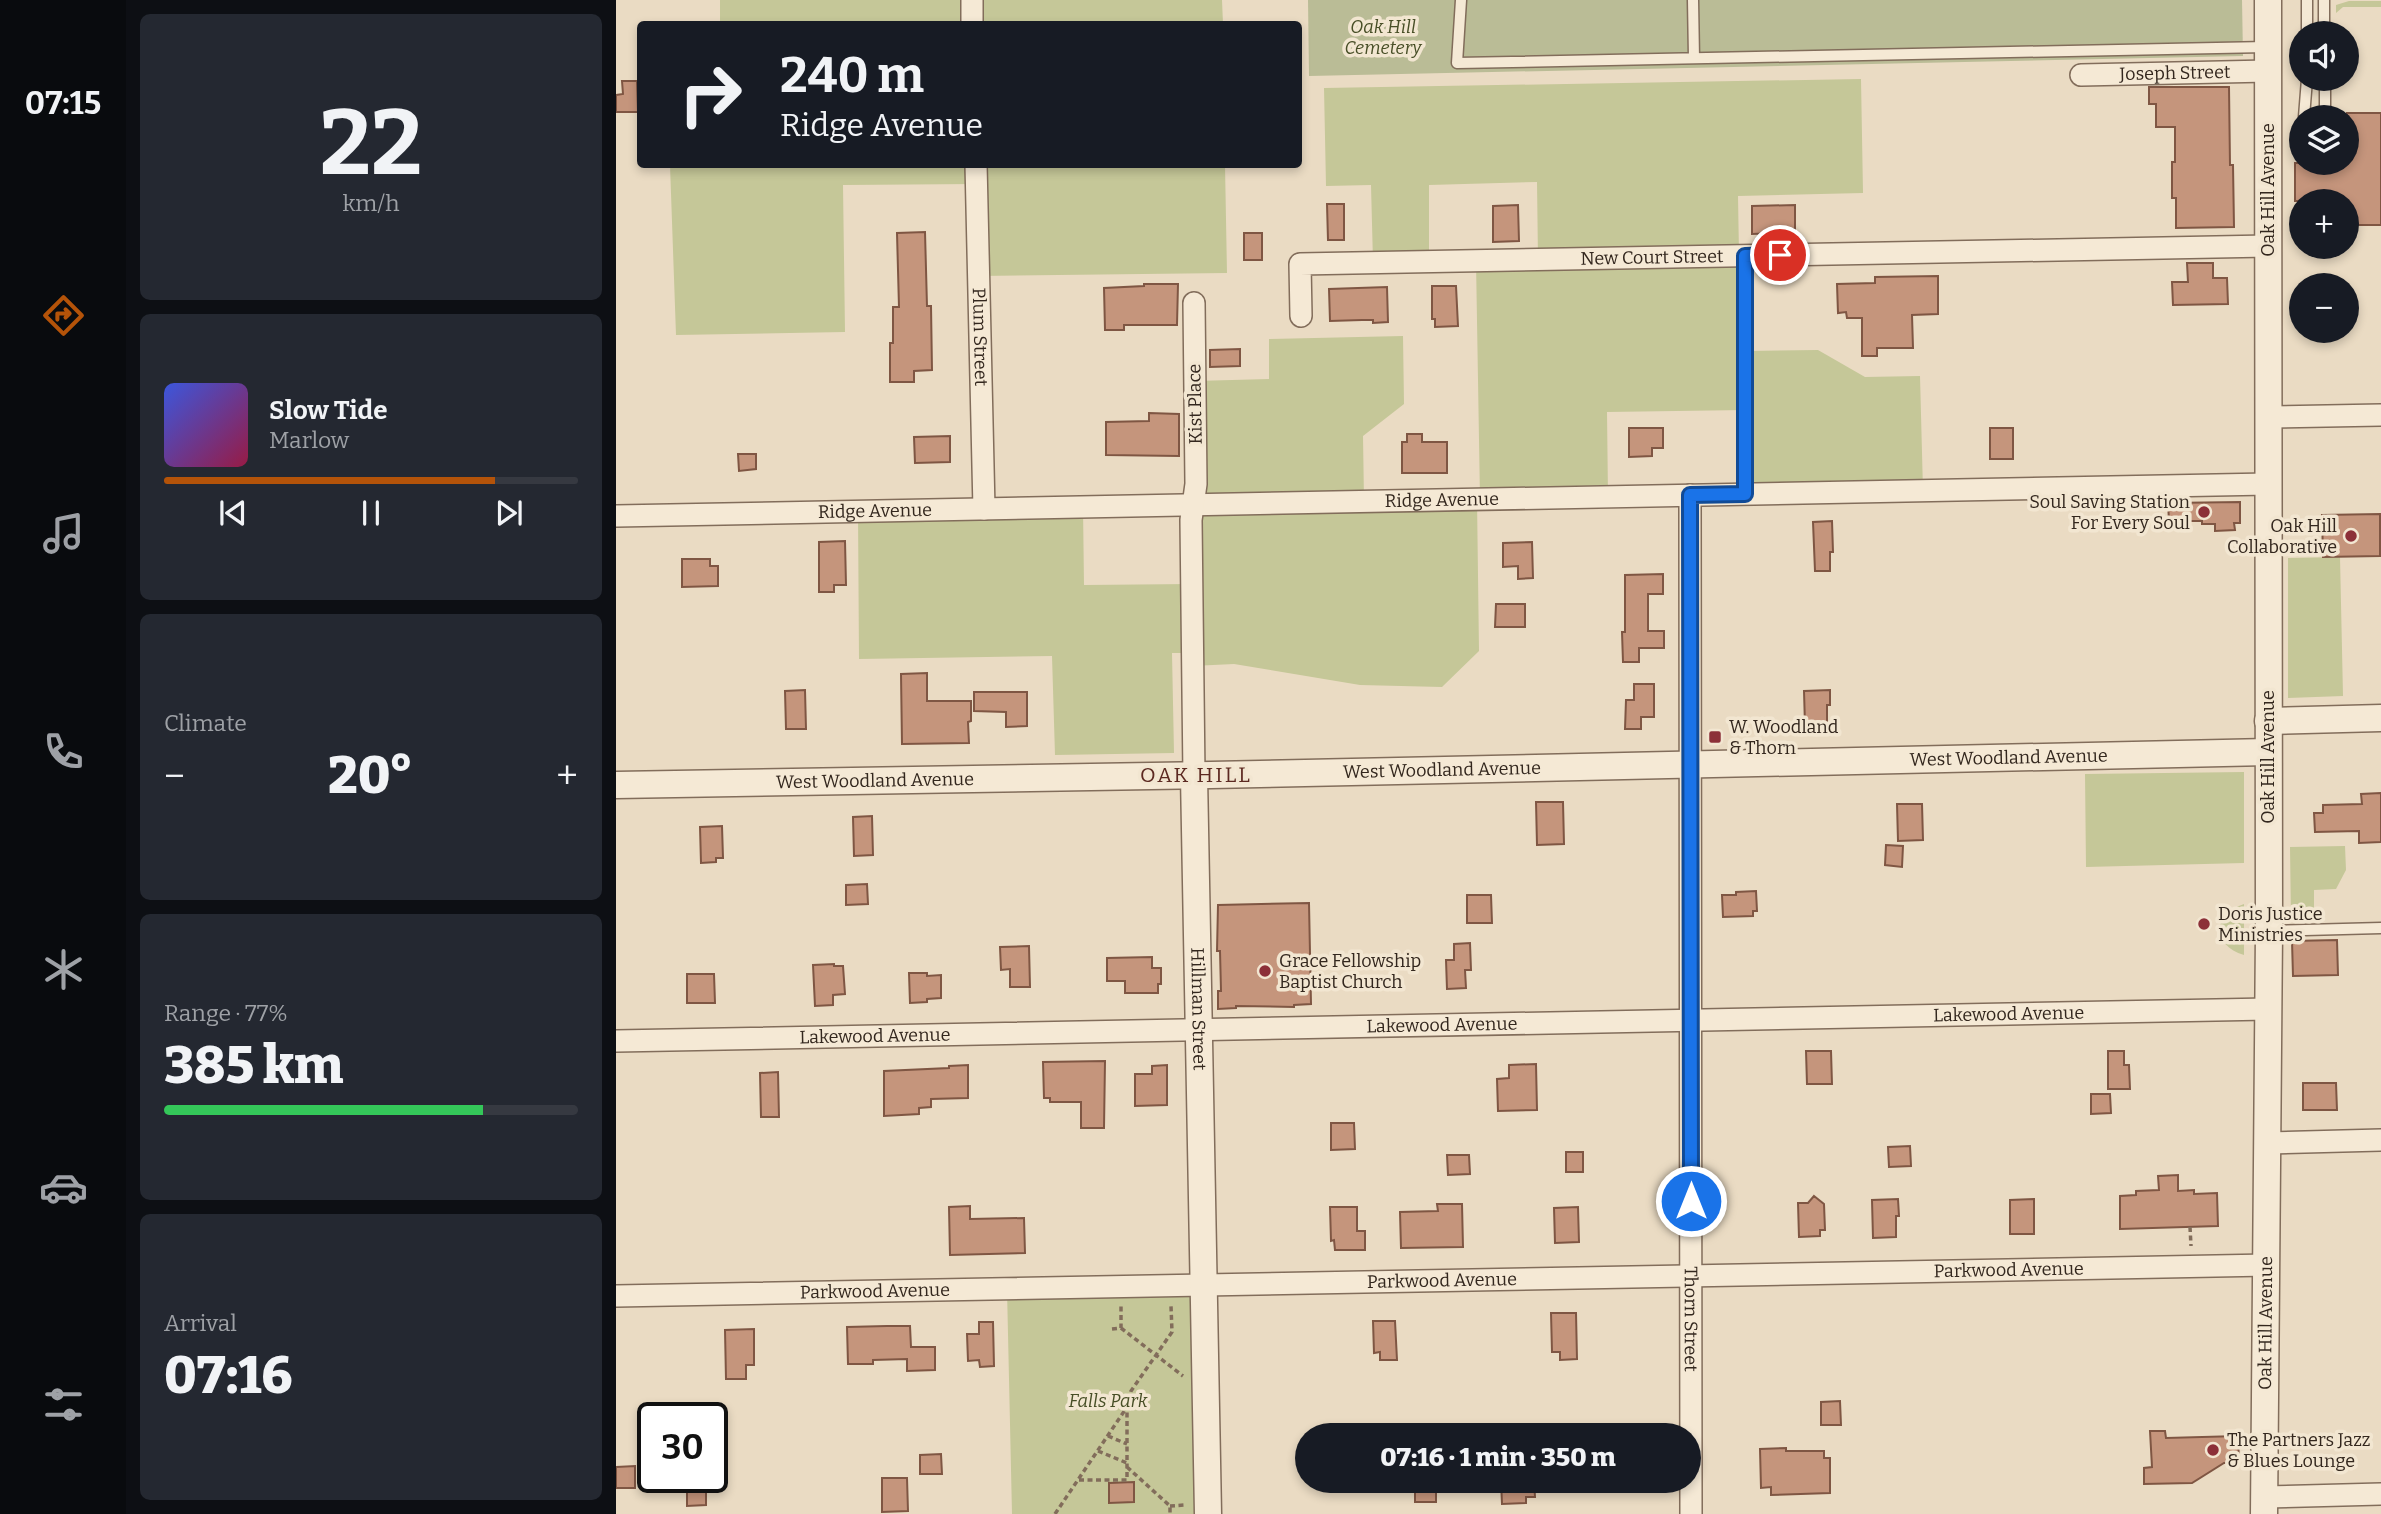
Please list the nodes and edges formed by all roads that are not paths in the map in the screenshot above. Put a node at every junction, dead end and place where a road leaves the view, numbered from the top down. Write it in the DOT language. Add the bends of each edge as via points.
graph roads {
  1 [pos="972,0"];
  2 [pos="1461,0"];
  3 [pos="1693,0"];
  4 [pos="2268,0"];
  5 [pos="2307,0"];
  6 [pos="2324,0"];
  7 [pos="972,21"];
  8 [pos="2307,21"];
  9 [pos="2324,21"];
  10 [pos="1694,58"];
  11 [pos="2269,59"];
  12 [pos="2081,75"];
  13 [pos="976,168"];
  14 [pos="2268,246"];
  15 [pos="1745,256"];
  16 [pos="1194,303"];
  17 [pos="1301,316"];
  18 [pos="2381,415"];
  19 [pos="2268,417"];
  20 [pos="2268,484"];
  21 [pos="1745,494"];
  22 [pos="1690,495"];
  23 [pos="1194,505"];
  24 [pos="984,509"];
  25 [pos="616,516"];
  26 [pos="2381,718"];
  27 [pos="2268,721"];
  28 [pos="2268,751"];
  29 [pos="1690,765"];
  30 [pos="1194,776"];
  31 [pos="616,785"];
  32 [pos="2381,928"];
  33 [pos="2269,932"];
  34 [pos="2268,1009"];
  35 [pos="1691,1021"];
  36 [pos="1199,1031"];
  37 [pos="616,1041"];
  38 [pos="2381,1140"];
  39 [pos="2268,1143"];
  40 [pos="2268,1265"];
  41 [pos="1691,1276"];
  42 [pos="1204,1285"];
  43 [pos="616,1296"];
  44 [pos="2381,1494"];
  45 [pos="2264,1506"];
  46 [pos="1198,1510"];
  47 [pos="1691,1514"];
  1 -- 7 [label="street"];
  2 -- 10 [label="lane" via="1457,63"];
  3 -- 10 [label="lane"];
  4 -- 11 [label="street, Oak Hill Avenue"];
  5 -- 8 [label="lane"];
  6 -- 9 [label="lane"];
  10 -- 11 [label="lane"];
  11 -- 12 [label="street, Joseph Street"];
  11 -- 14 [label="street, Oak Hill Avenue"];
  13 -- 24 [label="street, Plum Street"];
  14 -- 15 [label="street, New Court Street"];
  14 -- 19 [label="street, Oak Hill Avenue"];
  15 -- 17 [label="street, New Court Street" via="1300,264"];
  15 -- 21 [label="lane"];
  16 -- 23 [label="street, Kist Place"];
  18 -- 19 [label="street"];
  19 -- 20 [label="street, Oak Hill Avenue"];
  20 -- 21 [label="street, Ridge Avenue"];
  20 -- 27 [label="street, Oak Hill Avenue"];
  21 -- 22 [label="street, Ridge Avenue"];
  22 -- 23 [label="street, Ridge Avenue"];
  22 -- 29 [label="street, Thorn Street"];
  23 -- 24 [label="street, Ridge Avenue"];
  23 -- 30 [label="street, Hillman Street"];
  24 -- 25 [label="street, Ridge Avenue"];
  26 -- 27 [label="street"];
  27 -- 28 [label="street, Oak Hill Avenue"];
  28 -- 29 [label="street, West Woodland Avenue"];
  28 -- 33 [label="street, Oak Hill Avenue"];
  29 -- 30 [label="street, West Woodland Avenue"];
  29 -- 35 [label="street, Thorn Street"];
  30 -- 31 [label="street, West Woodland Avenue"];
  30 -- 36 [label="street, Hillman Street"];
  32 -- 33 [label="lane"];
  33 -- 34 [label="street, Oak Hill Avenue"];
  34 -- 35 [label="street, Lakewood Avenue"];
  34 -- 39 [label="street, Oak Hill Avenue"];
  35 -- 36 [label="street, Lakewood Avenue"];
  35 -- 41 [label="street, Thorn Street"];
  36 -- 37 [label="street, Lakewood Avenue"];
  36 -- 42 [label="street, Hillman Street"];
  38 -- 39 [label="street"];
  39 -- 40 [label="street, Oak Hill Avenue"];
  40 -- 41 [label="street, Parkwood Avenue"];
  40 -- 45 [label="street, Oak Hill Avenue"];
  41 -- 42 [label="street, Parkwood Avenue"];
  41 -- 47 [label="street, Thorn Street"];
  42 -- 43 [label="street, Parkwood Avenue"];
  42 -- 46 [label="street, Hillman Street"];
  44 -- 45 [label="street"];
}
